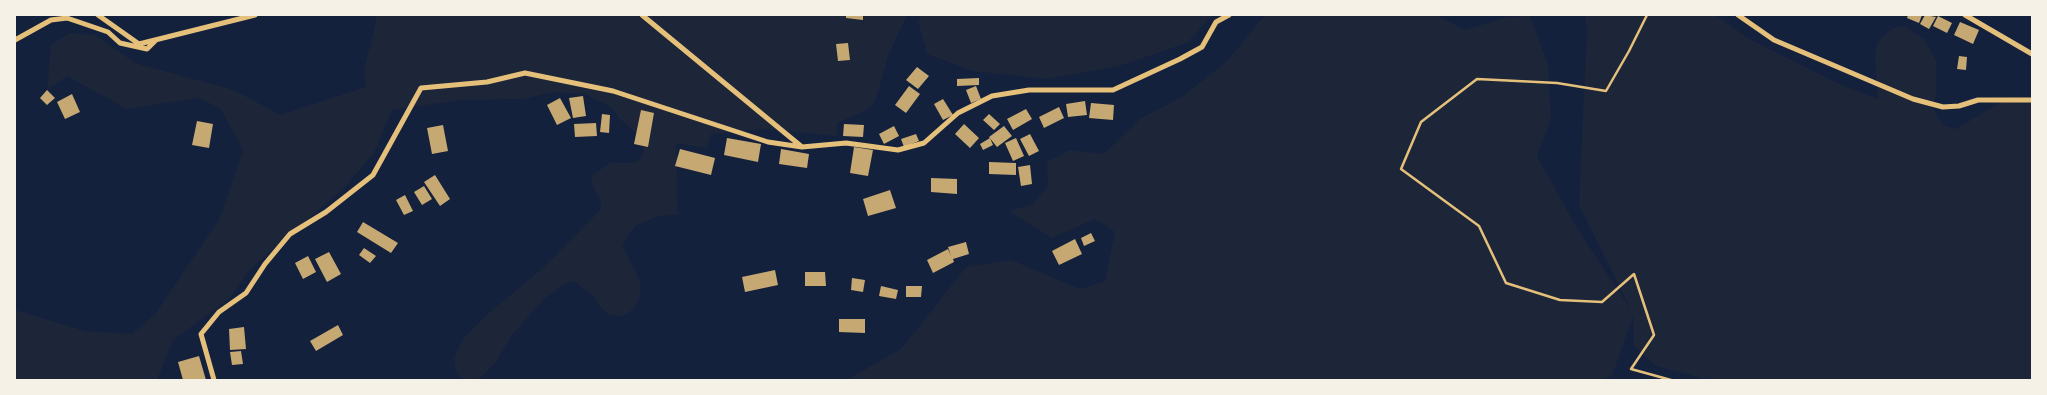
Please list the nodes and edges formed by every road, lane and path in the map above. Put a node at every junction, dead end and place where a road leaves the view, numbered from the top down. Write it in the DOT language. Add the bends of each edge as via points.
graph roads {
  1 [pos="98,15"];
  2 [pos="255,15"];
  3 [pos="642,15"];
  4 [pos="1229,15"];
  5 [pos="1647,15"];
  6 [pos="1738,15"];
  7 [pos="1965,15"];
  8 [pos="15,40"];
  9 [pos="156,40"];
  10 [pos="2032,54"];
  11 [pos="2032,100"];
  12 [pos="802,147"];
  13 [pos="214,380"];
  14 [pos="1671,380"];
  1 -- 9 [label="street" via="139,44"];
  2 -- 9 [label="street"];
  3 -- 12 [label="street"];
  4 -- 12 [label="street" via="1216,22 1202,47 1113,90 1029,90 992,96 958,113 924,143 898,150 846,143"];
  5 -- 14 [label="path" via="1606,91 1557,83 1477,79 1422,122 1401,170 1479,226 1506,283 1560,300 1602,302 1634,274 1654,335 1631,369"];
  6 -- 11 [label="street" via="1774,40 1913,99 1943,107 1978,100"];
  7 -- 10 [label="street"];
  8 -- 9 [label="street" via="51,20 67,18 108,32 120,43 147,49"];
  12 -- 13 [label="street" via="768,142 613,91 526,73 487,82 421,88 373,175 326,212 290,234 246,293 219,312 201,334"];
}
